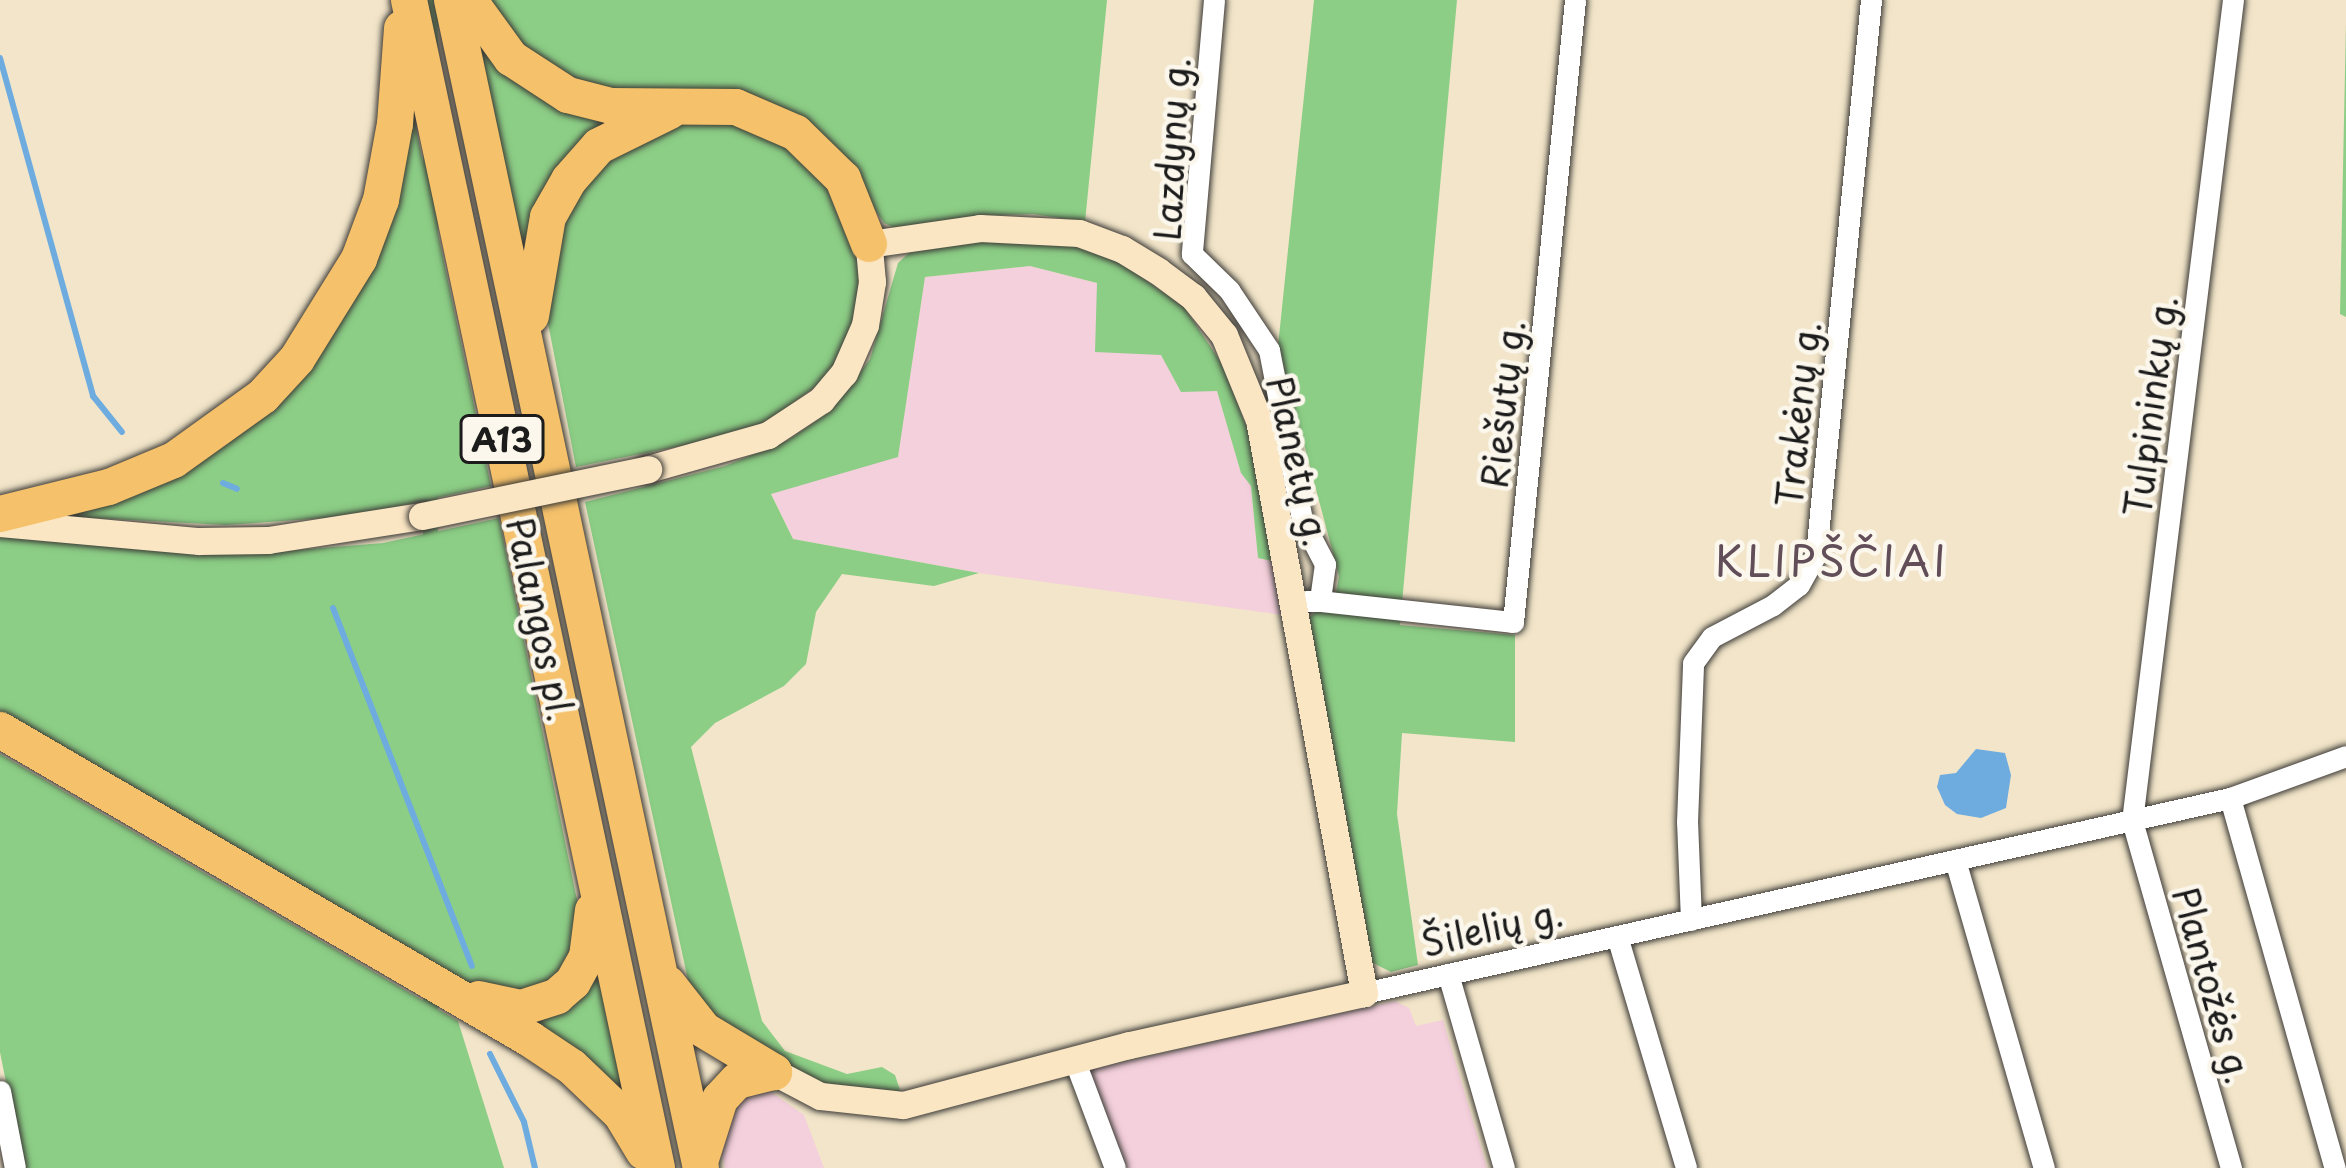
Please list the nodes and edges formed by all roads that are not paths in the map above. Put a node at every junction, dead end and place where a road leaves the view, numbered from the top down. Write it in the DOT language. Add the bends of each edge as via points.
graph roads {
  1 [pos="406,0"];
  2 [pos="452,0"];
  3 [pos="469,0"];
  4 [pos="1214,0"];
  5 [pos="1576,0"];
  6 [pos="1871,0"];
  7 [pos="2234,0"];
  8 [pos="680,106"];
  9 [pos="869,244"];
  10 [pos="527,350"];
  11 [pos="0,519"];
  12 [pos="1307,601"];
  13 [pos="0,730"];
  14 [pos="2346,756"];
  15 [pos="2230,798"];
  16 [pos="2132,821"];
  17 [pos="1955,860"];
  18 [pos="596,878"];
  19 [pos="1691,920"];
  20 [pos="1618,936"];
  21 [pos="660,972"];
  22 [pos="1448,974"];
  23 [pos="447,989"];
  24 [pos="1364,993"];
  25 [pos="1074,1059"];
  26 [pos="774,1072"];
  27 [pos="0,1091"];
  28 [pos="700,1165"];
  29 [pos="15,1168"];
  30 [pos="655,1168"];
  31 [pos="1115,1168"];
  32 [pos="1504,1168"];
  33 [pos="1687,1168"];
  34 [pos="2044,1168"];
  35 [pos="2231,1168"];
  36 [pos="2335,1168"];
  1 -- 11 [label="highway" via="381,200 359,260 297,358 263,396 175,460"];
  1 -- 18 [label="highway, Palangos pl. / A13"];
  2 -- 10 [label="highway, Palangos pl. / A13"];
  3 -- 8 [label="highway" via="511,58 568,95 610,106"];
  4 -- 12 [label="street, Lazdynų g." via="1192,254 1229,290 1269,350 1302,520 1325,564"];
  5 -- 12 [label="street, Riešutų g." via="1513,622"];
  6 -- 19 [label="street, Trakėnų g." via="1816,554 1799,584 1712,637 1693,664"];
  7 -- 16 [label="street, Tulpininkų g."];
  8 -- 9 [label="highway" via="736,106 796,133 843,179"];
  8 -- 10 [label="highway" via="599,146 558,196 538,256"];
  9 -- 11 [label="main road, bridge" via="865,325 844,374 821,400 767,435 648,469 268,540 200,541"];
  9 -- 12 [label="main road, Planetų g." via="980,228 1067,231 1123,249 1192,297 1224,335 1248,388"];
  10 -- 21 [label="highway, Palangos pl. / A13"];
  12 -- 24 [label="main road, Planetų g."];
  13 -- 23 [label="highway"];
  14 -- 15 [label="street, Šilelių g."];
  15 -- 16 [label="street, Šilelių g."];
  15 -- 36 [label="street"];
  16 -- 17 [label="street, Šilelių g."];
  16 -- 35 [label="street, Plantožės g."];
  17 -- 19 [label="street, Šilelių g."];
  17 -- 34 [label="street"];
  18 -- 23 [label="highway" via="586,957 557,996 505,1007"];
  18 -- 30 [label="highway, Palangos pl. / A13"];
  19 -- 20 [label="street, Šilelių g."];
  20 -- 22 [label="street, Šilelių g."];
  20 -- 33 [label="street"];
  21 -- 26 [label="highway" via="704,1030"];
  21 -- 28 [label="highway, Palangos pl. / A13"];
  22 -- 24 [label="street, Šilelių g."];
  22 -- 32 [label="street"];
  23 -- 30 [label="highway" via="572,1067 621,1114"];
  24 -- 25 [label="main road, Šilelių g."];
  25 -- 26 [label="main road, Šilelių g." via="903,1105 820,1096"];
  25 -- 31 [label="street"];
  26 -- 28 [label="highway" via="737,1081 720,1099"];
  27 -- 29 [label="street"];
}
